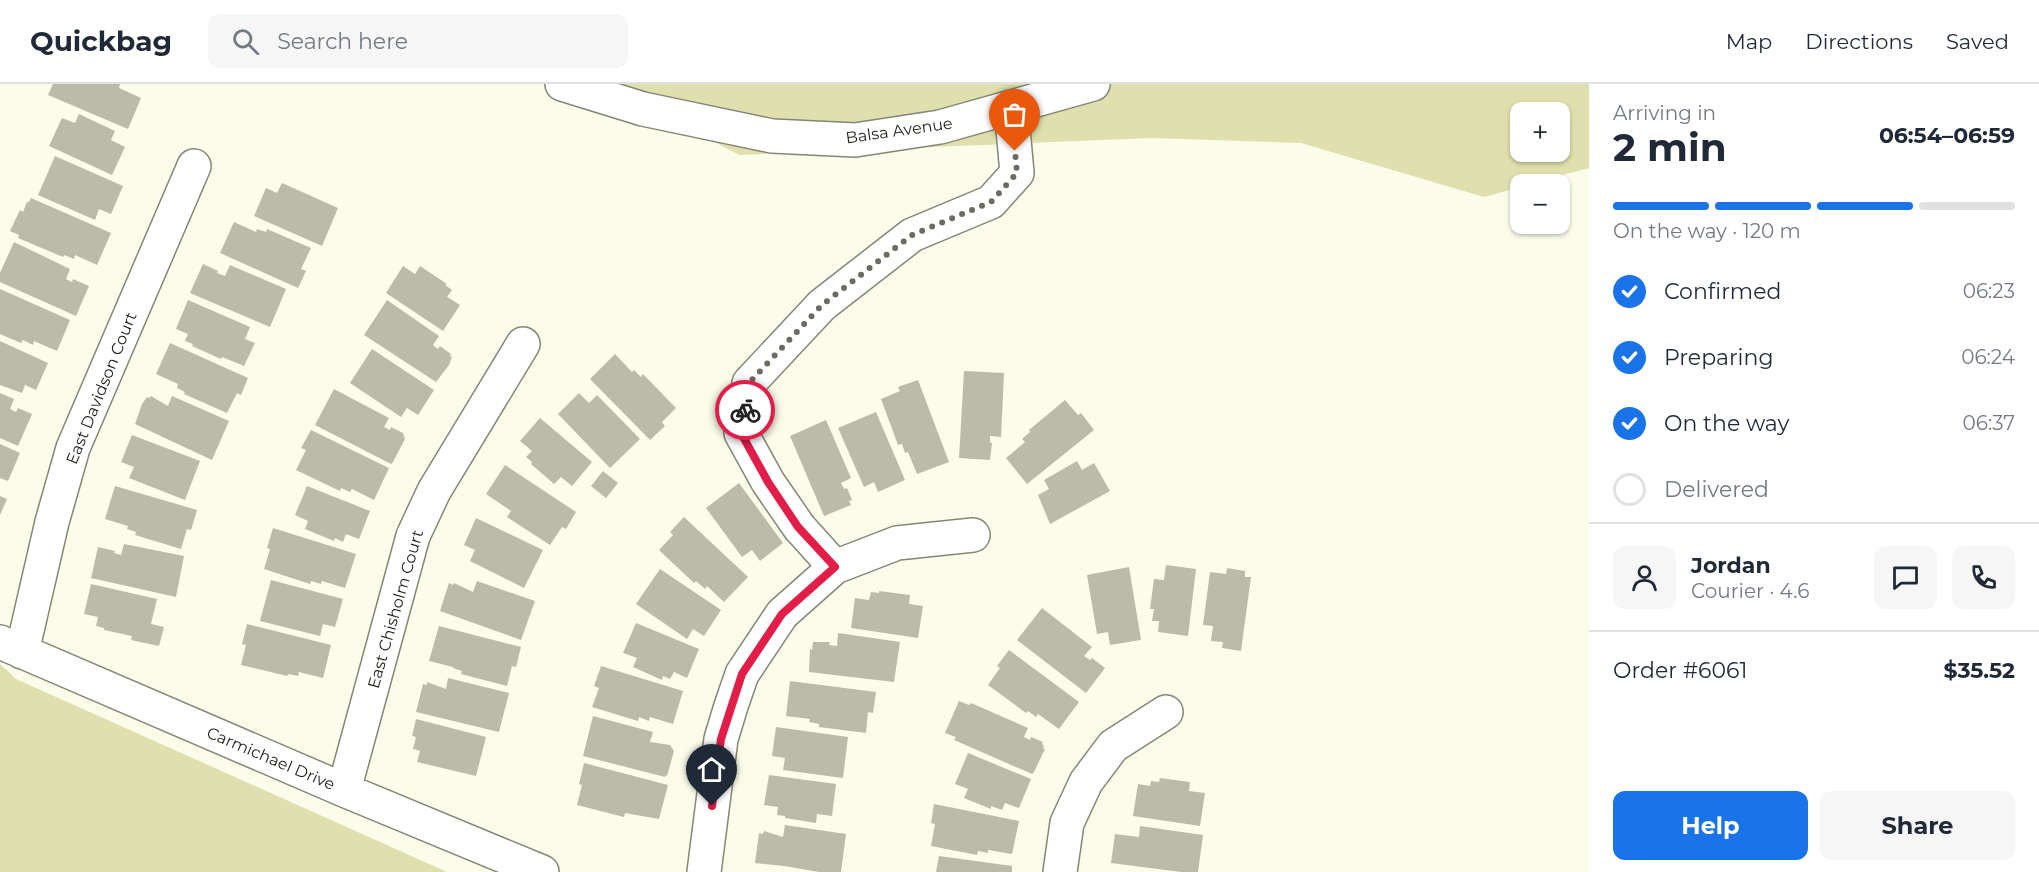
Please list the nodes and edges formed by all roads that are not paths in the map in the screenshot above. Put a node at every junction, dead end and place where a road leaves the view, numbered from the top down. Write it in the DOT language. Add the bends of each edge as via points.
graph roads {
  1 [pos="562,84"];
  2 [pos="1093,84"];
  3 [pos="1011,107"];
  4 [pos="194,166"];
  5 [pos="523,344"];
  6 [pos="973,535"];
  7 [pos="835,567"];
  8 [pos="11,647"];
  9 [pos="1166,712"];
  10 [pos="344,790"];
  11 [pos="542,872"];
  12 [pos="704,872"];
  13 [pos="1060,872"];
  1 -- 3 [label="street, Balsa Avenue" via="643,109 772,136 855,140 940,127"];
  2 -- 3 [label="street, Balsa Avenue"];
  3 -- 7 [label="street" via="1017,173 991,202 912,235 822,305 749,383 741,433 798,527"];
  4 -- 8 [label="street, East Davidson Court" via="73,448"];
  5 -- 10 [label="street, East Chisholm Court" via="434,491 413,536"];
  6 -- 7 [label="street" via="897,543"];
  7 -- 12 [label="street" via="782,614 742,674 721,739"];
  8 -- 10 [label="street, Carmichael Drive"];
  9 -- 13 [label="street" via="1113,746 1086,782 1067,824"];
  10 -- 11 [label="street, Carmichael Drive"];
}
